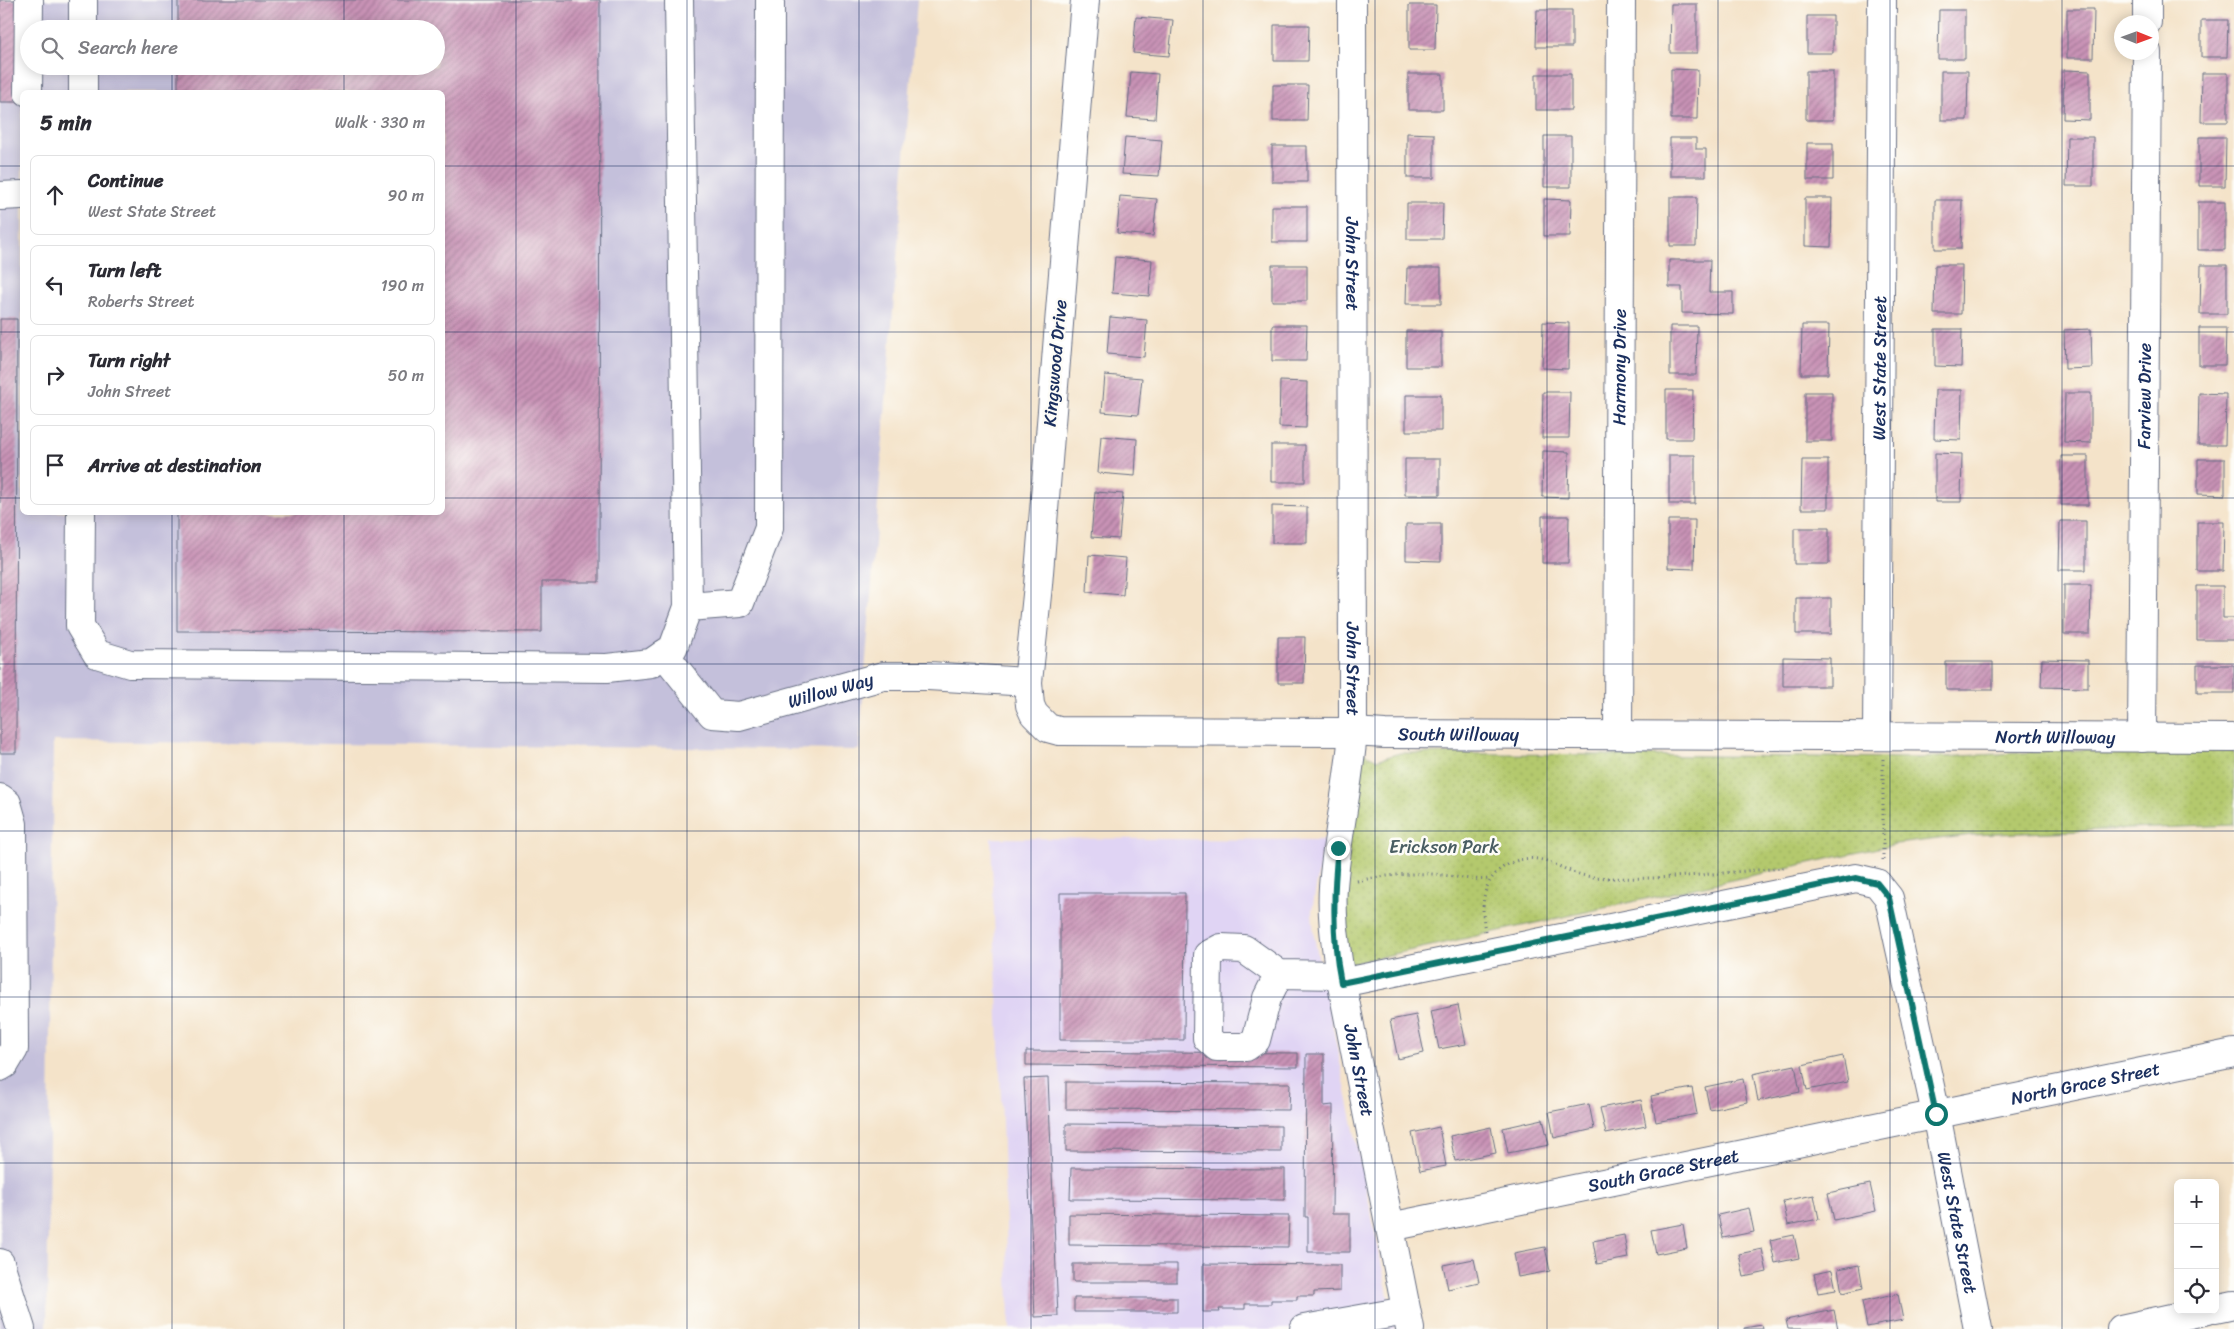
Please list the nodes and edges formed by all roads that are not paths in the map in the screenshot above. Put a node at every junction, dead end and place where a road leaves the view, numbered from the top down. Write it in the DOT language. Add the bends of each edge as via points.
graph roads {
  1 [pos="29,0"];
  2 [pos="83,0"];
  3 [pos="680,0"];
  4 [pos="770,0"];
  5 [pos="1085,0"];
  6 [pos="1352,0"];
  7 [pos="1621,0"];
  8 [pos="1882,0"];
  9 [pos="2147,0"];
  10 [pos="2147,15"];
  11 [pos="29,20"];
  12 [pos="83,20"];
  13 [pos="2147,60"];
  14 [pos="28,75"];
  15 [pos="83,75"];
  16 [pos="28,90"];
  17 [pos="83,90"];
  18 [pos="20,195"];
  19 [pos="0,196"];
  20 [pos="81,515"];
  21 [pos="688,607"];
  22 [pos="664,654"];
  23 [pos="1028,682"];
  24 [pos="1041,722"];
  25 [pos="1353,732"];
  26 [pos="1618,735"];
  27 [pos="1879,736"];
  28 [pos="2142,738"];
  29 [pos="2234,738"];
  30 [pos="0,798"];
  31 [pos="1279,974"];
  32 [pos="1340,979"];
  33 [pos="2234,1053"];
  34 [pos="0,1067"];
  35 [pos="1936,1114"];
  36 [pos="1390,1227"];
  37 [pos="0,1263"];
  38 [pos="2234,1305"];
  39 [pos="2219,1308"];
  40 [pos="2190,1314"];
  41 [pos="1408,1320"];
  42 [pos="1360,1325"];
  43 [pos="1311,1328"];
  44 [pos="21,1329"];
  45 [pos="1978,1329"];
  46 [pos="2121,1329"];
  1 -- 11 [label="street"];
  2 -- 12 [label="street"];
  3 -- 21 [label="street"];
  4 -- 21 [label="street" via="769,528 740,603"];
  5 -- 23 [label="street, Kingswood Drive"];
  6 -- 25 [label="street, John Street"];
  7 -- 26 [label="street, Harmony Drive"];
  8 -- 27 [label="street, West State Street"];
  9 -- 10 [label="street"];
  13 -- 28 [label="street, Farview Drive"];
  14 -- 16 [label="street"];
  15 -- 17 [label="street"];
  18 -- 19 [label="street"];
  20 -- 22 [label="street" via="80,626 97,654 130,664 607,668 650,663"];
  21 -- 22 [label="street" via="673,648"];
  22 -- 23 [label="street, Willow Way" via="712,714 739,716 883,676"];
  23 -- 24 [label="street, Kingswood Drive" via="1030,705"];
  24 -- 25 [label="street, South Willoway" via="1060,731"];
  25 -- 26 [label="street, South Willoway"];
  25 -- 32 [label="street, John Street" via="1333,888 1333,921"];
  26 -- 27 [label="street, South Willoway"];
  27 -- 28 [label="street, North Willoway"];
  28 -- 29 [label="street, North Willoway"];
  30 -- 34 [label="street" via="7,803 13,824 14,1049"];
  31 -- 32 [label="street"];
  32 -- 35 [label="street, West State Street" via="1488,954 1877,873 1889,898"];
  32 -- 36 [label="street, John Street"];
  33 -- 35 [label="street, North Grace Street"];
  35 -- 36 [label="street, South Grace Street"];
  35 -- 45 [label="street, West State Street"];
  36 -- 41 [label="street, John Street"];
  37 -- 44 [label="street"];
  38 -- 39 [label="street"];
  40 -- 46 [label="street"];
  41 -- 42 [label="street"];
  42 -- 43 [label="street"];
}
